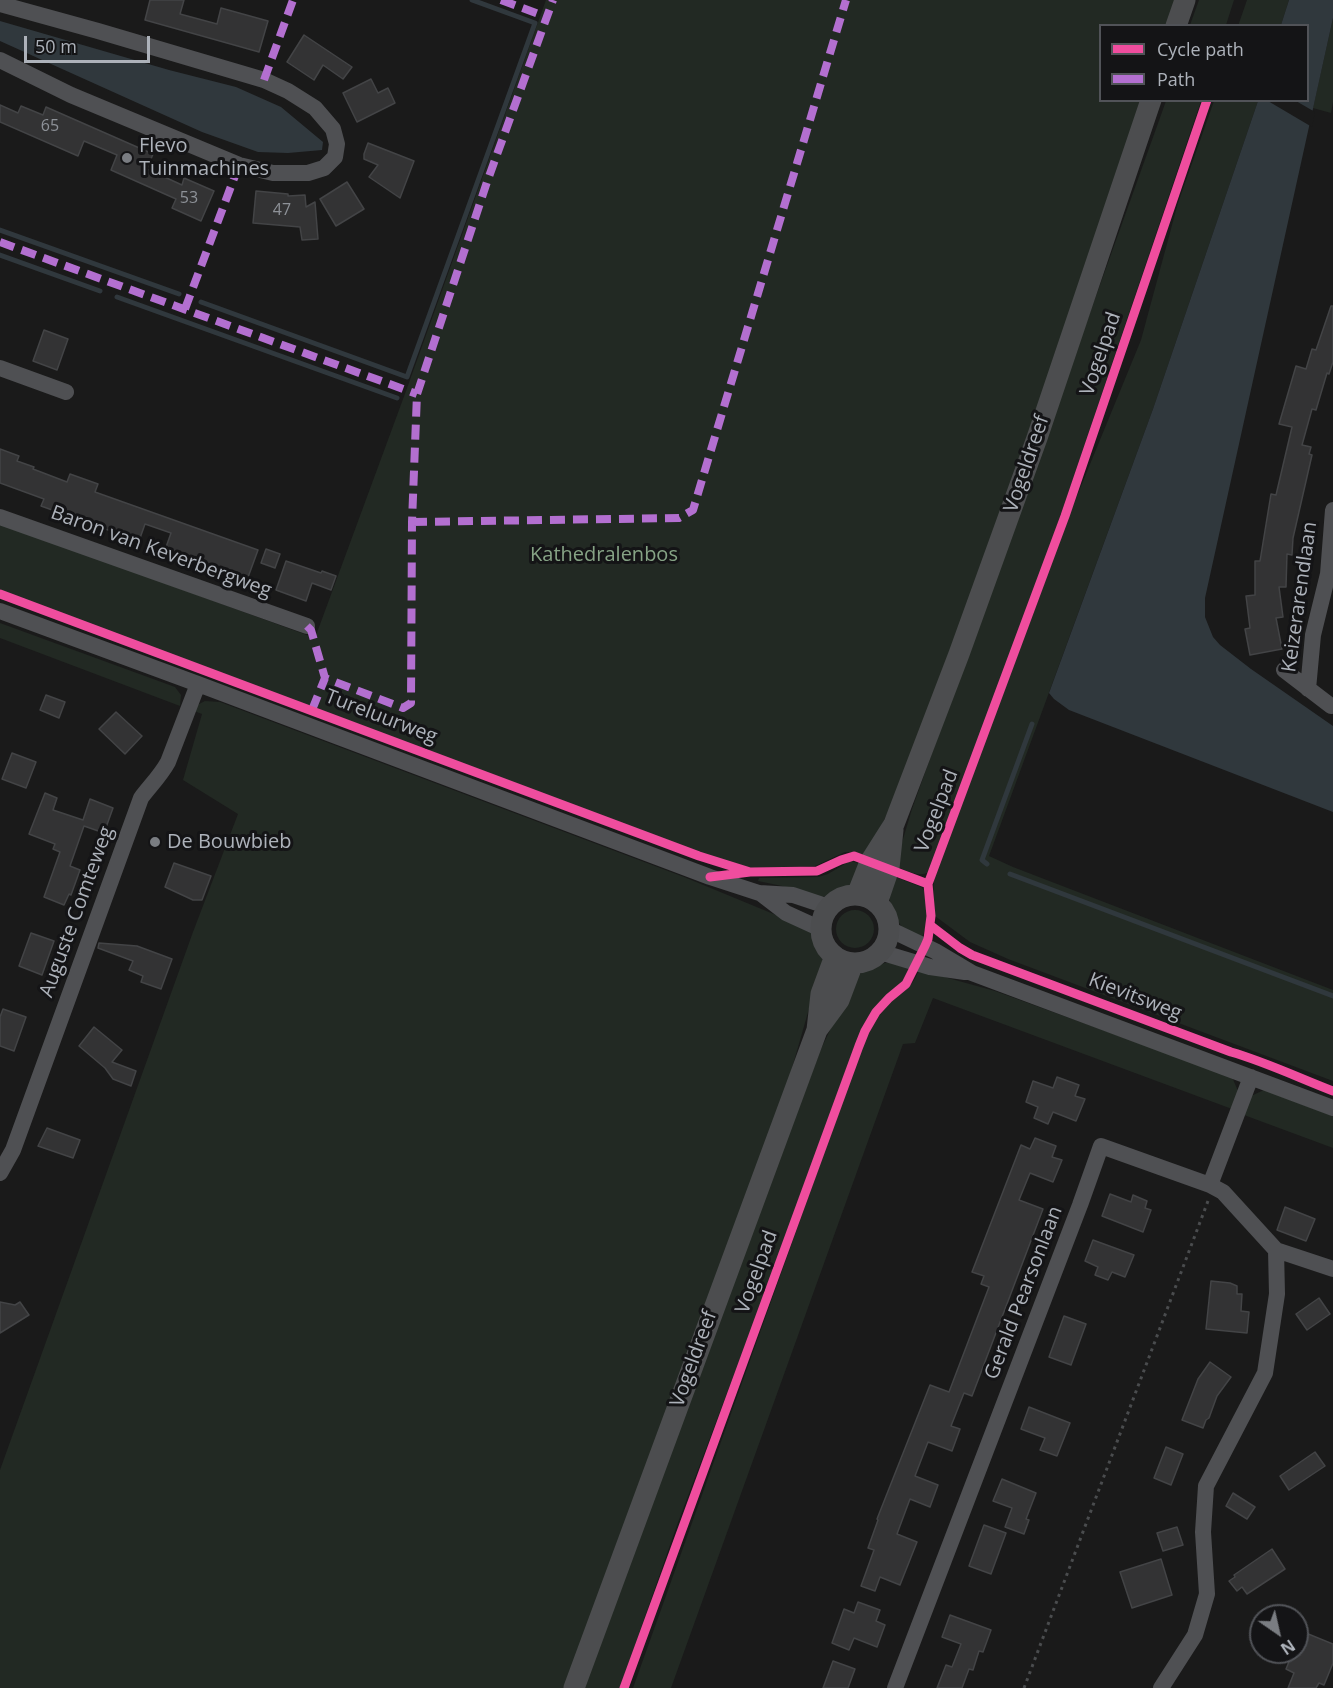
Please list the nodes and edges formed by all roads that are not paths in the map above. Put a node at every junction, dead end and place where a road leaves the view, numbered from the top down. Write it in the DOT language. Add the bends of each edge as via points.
graph roads {
  1 [pos="1185,0"];
  2 [pos="0,4"];
  3 [pos="1177,24"];
  4 [pos="0,60"];
  5 [pos="1150,102"];
  6 [pos="0,368"];
  7 [pos="66,392"];
  8 [pos="1333,510"];
  9 [pos="0,517"];
  10 [pos="0,612"];
  11 [pos="307,626"];
  12 [pos="1284,670"];
  13 [pos="198,684"];
  14 [pos="1308,689"];
  15 [pos="1331,706"];
  16 [pos="894,824"];
  17 [pos="759,892"];
  18 [pos="856,895"];
  19 [pos="877,903"];
  20 [pos="829,907"];
  21 [pos="821,929"];
  22 [pos="889,929"];
  23 [pos="880,952"];
  24 [pos="844,959"];
  25 [pos="972,974"];
  26 [pos="1251,1077"];
  27 [pos="1333,1108"];
  28 [pos="0,1173"];
  29 [pos="1210,1185"];
  30 [pos="1276,1250"];
  31 [pos="1333,1269"];
  32 [pos="574,1688"];
  33 [pos="895,1688"];
  34 [pos="1161,1688"];
  1 -- 3 [label="main road"];
  2 -- 4 [label="street" via="264,80 315,108 333,129 335,157 324,168 308,173 273,173 240,165 71,95"];
  5 -- 16 [label="main road, Vogeldreef" via="1037,438"];
  6 -- 7 [label="street"];
  8 -- 14 [label="street, Keizerarendlaan" via="1328,574 1313,635"];
  9 -- 11 [label="street, Baron van Keverbergweg"];
  10 -- 13 [label="street, Tureluurweg"];
  12 -- 14 [label="street, Keizerarendlaan"];
  13 -- 17 [label="street, Tureluurweg" via="701,874"];
  13 -- 28 [label="street, Auguste Comteweg" via="163,772 141,798 13,1150"];
  14 -- 15 [label="street, Keizerarendlaan"];
  16 -- 18 [label="main road, Vogeldreef" via="870,862"];
  16 -- 19 [label="main road, Vogeldreef" via="890,868"];
  17 -- 20 [label="street, Tureluurweg" via="793,895"];
  17 -- 21 [label="street, Tureluurweg" via="786,913"];
  18 -- 19 [label="main road"];
  18 -- 20 [label="main road" via="846,896"];
  19 -- 22 [label="main road" via="884,910"];
  20 -- 21 [label="main road"];
  21 -- 24 [label="main road" via="828,949"];
  22 -- 23 [label="main road"];
  22 -- 25 [label="street, Kievitsweg"];
  23 -- 24 [label="main road" via="863,962"];
  23 -- 25 [label="street, Kievitsweg"];
  24 -- 32 [label="main road, Vogeldreef" via="821,994 817,1030"];
  25 -- 26 [label="street, Kievitsweg"];
  26 -- 27 [label="street, Kievitsweg"];
  26 -- 29 [label="street"];
  29 -- 30 [label="street" via="1223,1192"];
  29 -- 33 [label="street, Gerald Pearsonlaan" via="1101,1146"];
  30 -- 31 [label="street"];
  30 -- 34 [label="street" via="1277,1294 1265,1373 1206,1486 1203,1532 1207,1593 1195,1635"];
}
